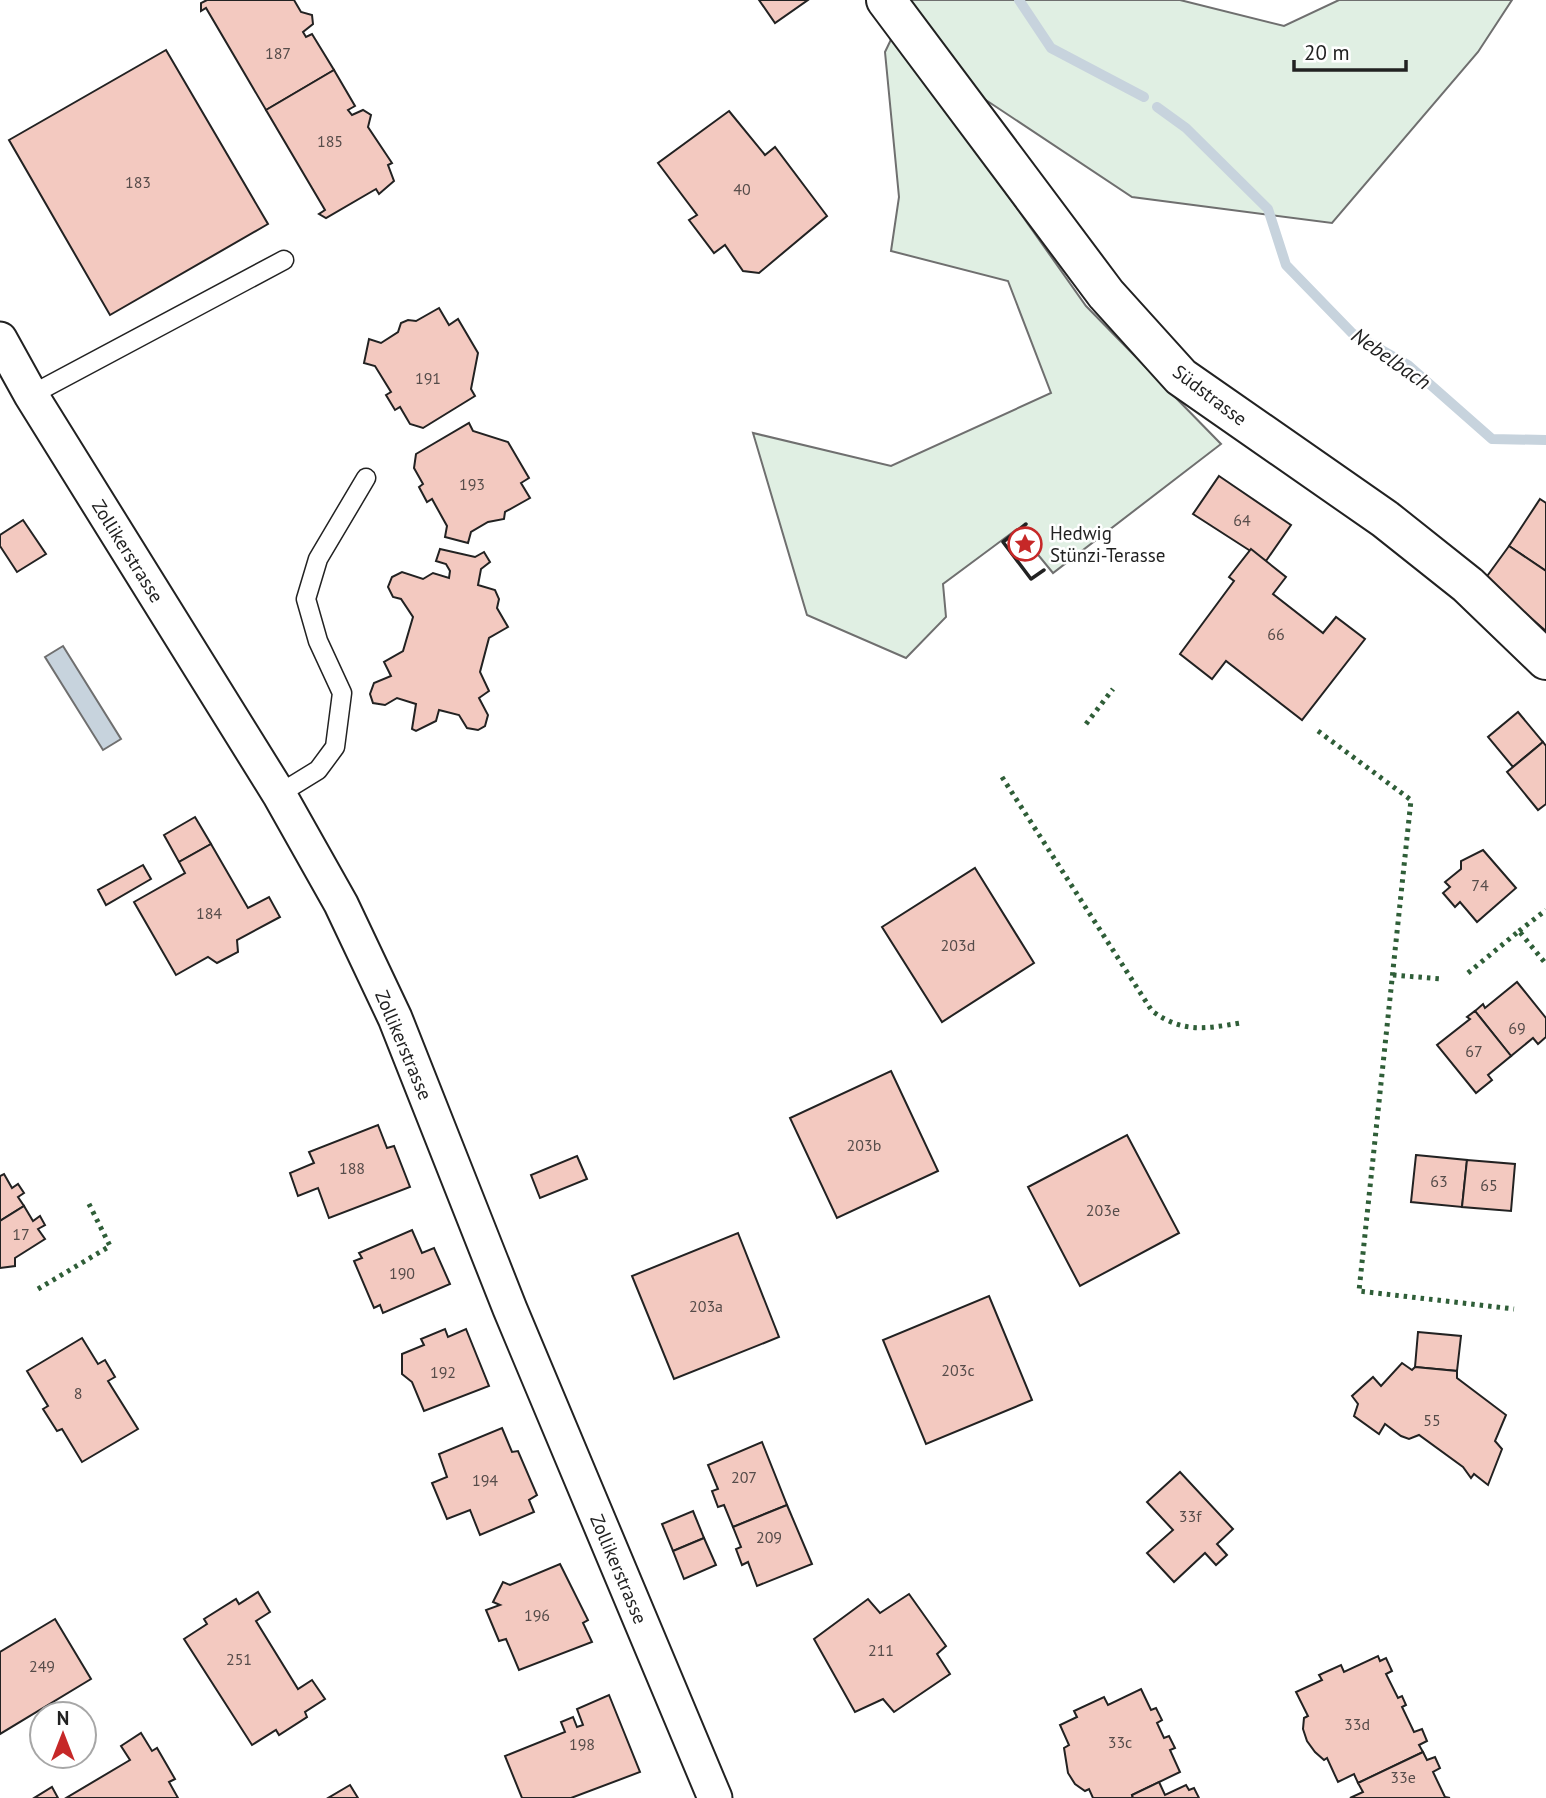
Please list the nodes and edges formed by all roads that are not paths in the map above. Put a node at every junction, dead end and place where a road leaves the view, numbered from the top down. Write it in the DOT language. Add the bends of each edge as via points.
graph roads {
  1 [pos="886,0"];
  2 [pos="284,260"];
  3 [pos="0,339"];
  4 [pos="31,395"];
  5 [pos="366,478"];
  6 [pos="1546,660"];
  7 [pos="279,794"];
  8 [pos="715,1798"];
  1 -- 6 [label="street, Südstrasse" via="1106,294 1181,377 1385,519 1468,585"];
  2 -- 4 [label="lane"];
  3 -- 4 [label="street, Zollikerstrasse"];
  4 -- 7 [label="street, Zollikerstrasse"];
  5 -- 7 [label="lane" via="318,559 306,599 318,641 342,693 335,747 318,770"];
  7 -- 8 [label="street, Zollikerstrasse" via="341,904 395,1018 510,1309"];
}
